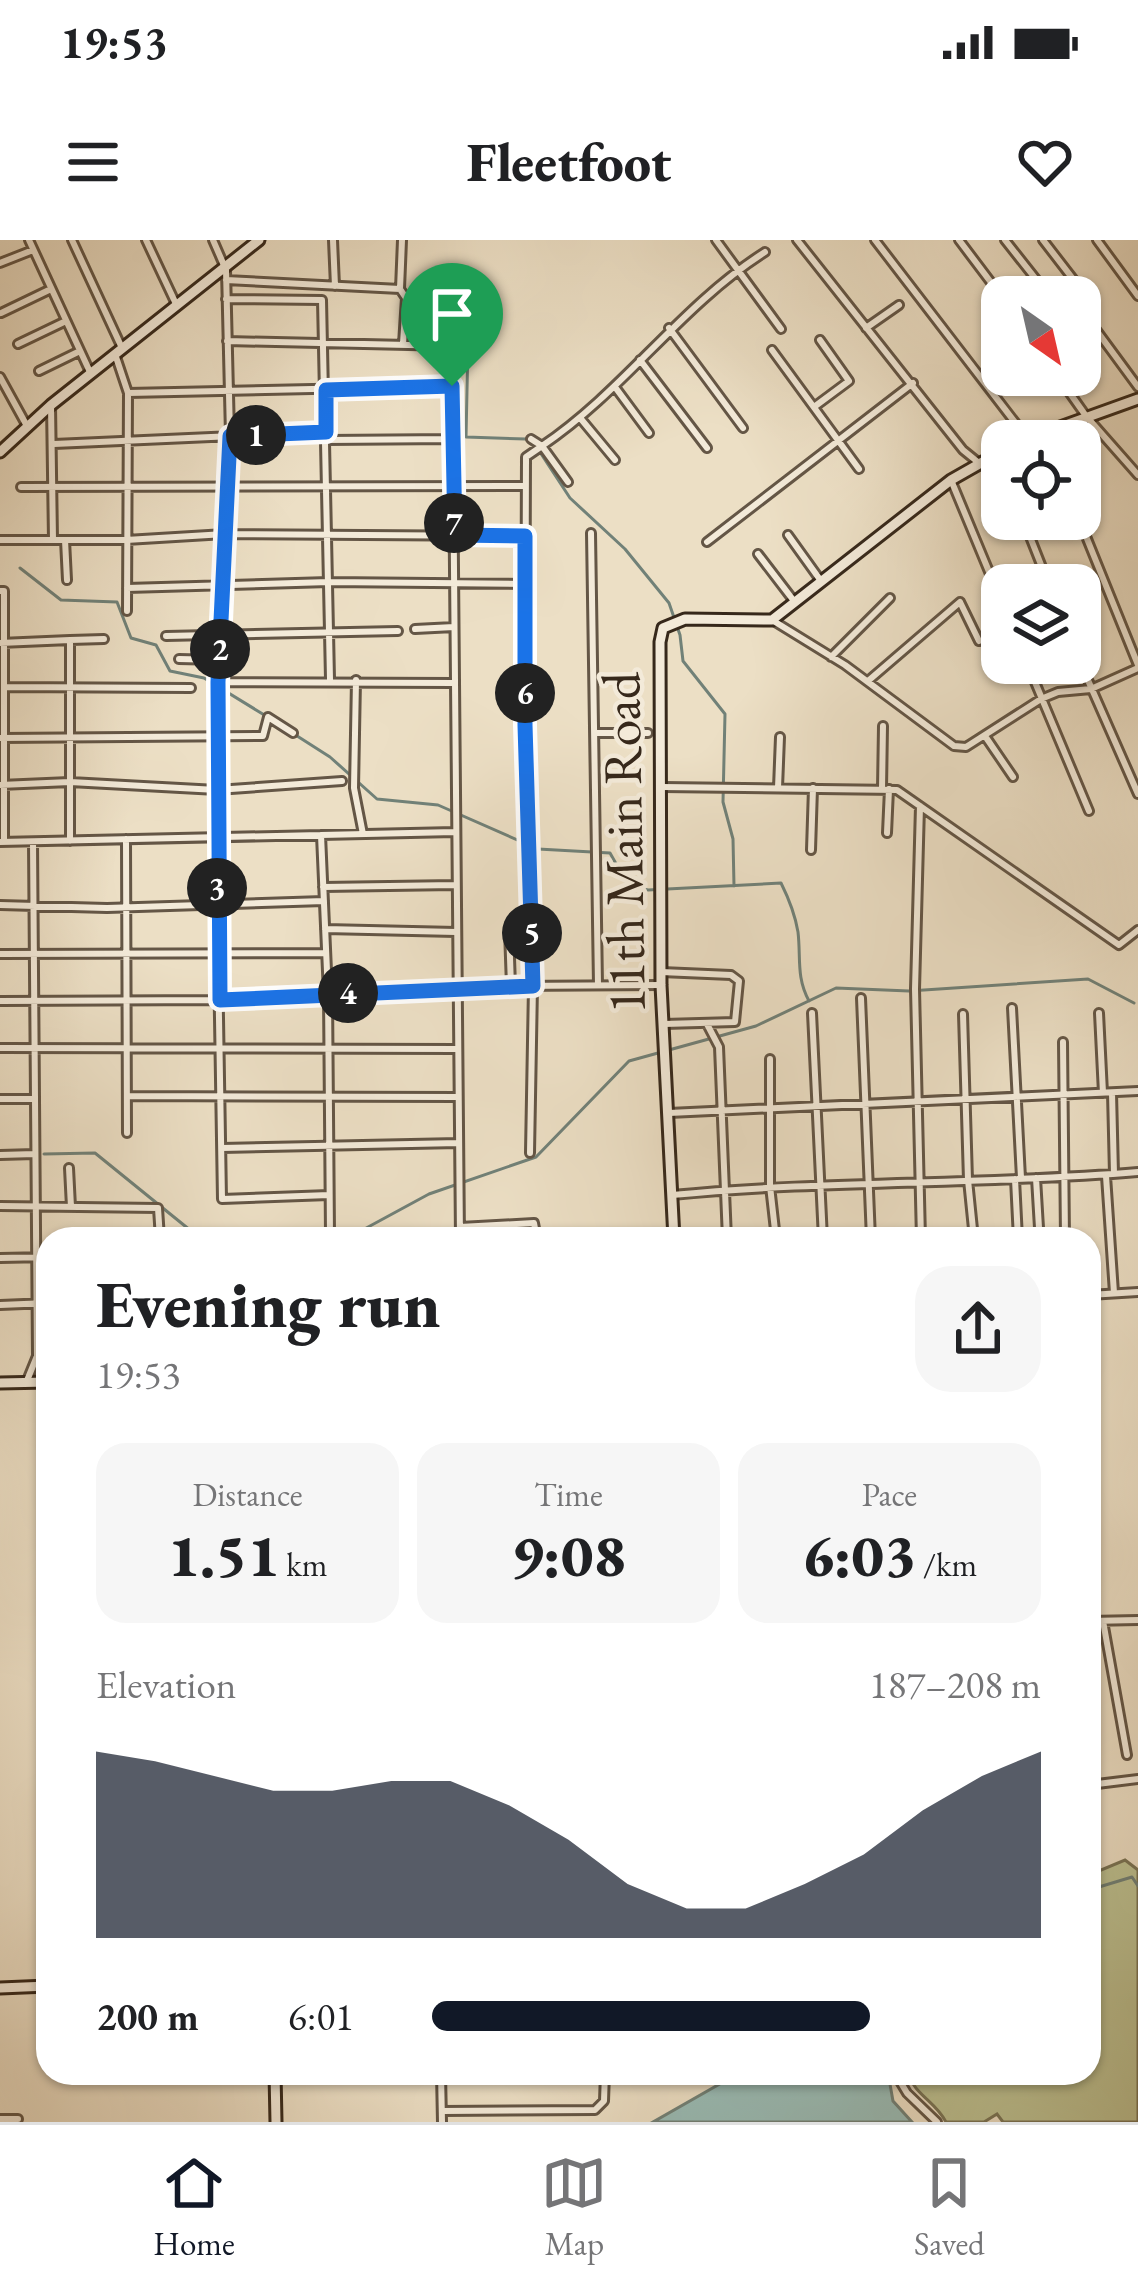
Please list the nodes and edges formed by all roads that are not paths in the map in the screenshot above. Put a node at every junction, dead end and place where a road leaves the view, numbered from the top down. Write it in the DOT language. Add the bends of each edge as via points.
graph roads {
  1 [pos="29,240"];
  2 [pos="72,240"];
  3 [pos="146,240"];
  4 [pos="213,240"];
  5 [pos="333,240"];
  6 [pos="402,240"];
  7 [pos="716,240"];
  8 [pos="797,240"];
  9 [pos="874,240"];
  10 [pos="959,240"];
  11 [pos="1004,240"];
  12 [pos="1043,240"];
  13 [pos="1097,240"];
  14 [pos="252,243"];
  15 [pos="33,250"];
  16 [pos="766,252"];
  17 [pos="0,263"];
  18 [pos="736,271"];
  19 [pos="226,275"];
  20 [pos="986,276"];
  21 [pos="1033,276"];
  22 [pos="1071,276"];
  23 [pos="335,286"];
  24 [pos="51,289"];
  25 [pos="400,289"];
  26 [pos="1138,296"];
  27 [pos="226,299"];
  28 [pos="176,304"];
  29 [pos="899,305"];
  30 [pos="1,313"];
  31 [pos="66,321"];
  32 [pos="669,328"];
  33 [pos="866,328"];
  34 [pos="781,329"];
  35 [pos="1101,336"];
  36 [pos="820,340"];
  37 [pos="227,341"];
  38 [pos="324,341"];
  39 [pos="18,344"];
  40 [pos="403,344"];
  41 [pos="772,350"];
  42 [pos="80,351"];
  43 [pos="118,351"];
  44 [pos="640,361"];
  45 [pos="39,371"];
  46 [pos="91,375"];
  47 [pos="0,377"];
  48 [pos="913,383"];
  49 [pos="452,386"];
  50 [pos="615,387"];
  51 [pos="1138,387"];
  52 [pos="325,391"];
  53 [pos="128,393"];
  54 [pos="229,394"];
  55 [pos="1072,396"];
  56 [pos="1138,399"];
  57 [pos="51,405"];
  58 [pos="814,407"];
  59 [pos="1086,416"];
  60 [pos="581,419"];
  61 [pos="1009,420"];
  62 [pos="1078,420"];
  63 [pos="743,428"];
  64 [pos="28,429"];
  65 [pos="649,433"];
  66 [pos="230,436"];
  67 [pos="326,436"];
  68 [pos="453,439"];
  69 [pos="531,439"];
  70 [pos="838,440"];
  71 [pos="125,441"];
  72 [pos="54,444"];
  73 [pos="542,446"];
  74 [pos="707,448"];
  75 [pos="0,452"];
  76 [pos="615,460"];
  77 [pos="979,463"];
  78 [pos="859,469"];
  79 [pos="1138,475"];
  80 [pos="951,480"];
  81 [pos="568,482"];
  82 [pos="327,486"];
  83 [pos="525,486"];
  84 [pos="21,487"];
  85 [pos="53,487"];
  86 [pos="227,487"];
  87 [pos="453,487"];
  88 [pos="126,488"];
  89 [pos="591,532"];
  90 [pos="225,534"];
  91 [pos="455,535"];
  92 [pos="788,535"];
  93 [pos="328,536"];
  94 [pos="525,536"];
  95 [pos="0,540"];
  96 [pos="53,540"];
  97 [pos="65,540"];
  98 [pos="126,540"];
  99 [pos="1087,540"];
  100 [pos="706,542"];
  101 [pos="758,554"];
  102 [pos="986,564"];
  103 [pos="67,580"];
  104 [pos="328,582"];
  105 [pos="223,584"];
  106 [pos="525,584"];
  107 [pos="823,584"];
  108 [pos="454,585"];
  109 [pos="127,588"];
  110 [pos="0,591"];
  111 [pos="890,598"];
  112 [pos="796,604"];
  113 [pos="127,611"];
  114 [pos="772,620"];
  115 [pos="454,627"];
  116 [pos="415,629"];
  117 [pos="398,631"];
  118 [pos="330,633"];
  119 [pos="220,635"];
  120 [pos="166,636"];
  121 [pos="104,639"];
  122 [pos="70,640"];
  123 [pos="980,641"];
  124 [pos="2,643"];
  125 [pos="831,657"];
  126 [pos="179,659"];
  127 [pos="219,660"];
  128 [pos="1138,667"];
  129 [pos="330,679"];
  130 [pos="356,680"];
  131 [pos="868,681"];
  132 [pos="218,682"];
  133 [pos="454,682"];
  134 [pos="1035,684"];
  135 [pos="1089,684"];
  136 [pos="2,687"];
  137 [pos="191,688"];
  138 [pos="1091,689"];
  139 [pos="70,690"];
  140 [pos="1041,699"];
  141 [pos="883,726"];
  142 [pos="293,733"];
  143 [pos="595,733"];
  144 [pos="648,733"];
  145 [pos="984,736"];
  146 [pos="70,737"];
  147 [pos="218,737"];
  148 [pos="780,737"];
  149 [pos="2,738"];
  150 [pos="1013,777"];
  151 [pos="342,781"];
  152 [pos="70,782"];
  153 [pos="2,785"];
  154 [pos="661,788"];
  155 [pos="778,788"];
  156 [pos="813,788"];
  157 [pos="886,789"];
  158 [pos="217,790"];
  159 [pos="1138,794"];
  160 [pos="920,806"];
  161 [pos="1090,811"];
  162 [pos="455,832"];
  163 [pos="887,833"];
  164 [pos="363,834"];
  165 [pos="321,835"];
  166 [pos="216,838"];
  167 [pos="126,839"];
  168 [pos="70,841"];
  169 [pos="2,842"];
  170 [pos="33,842"];
  171 [pos="811,850"];
  172 [pos="455,885"];
  173 [pos="323,887"];
  174 [pos="324,901"];
  175 [pos="33,904"];
  176 [pos="0,905"];
  177 [pos="218,906"];
  178 [pos="127,908"];
  179 [pos="325,929"];
  180 [pos="509,930"];
  181 [pos="1138,930"];
  182 [pos="456,932"];
  183 [pos="33,953"];
  184 [pos="127,953"];
  185 [pos="326,953"];
  186 [pos="0,954"];
  187 [pos="219,954"];
  188 [pos="661,972"];
  189 [pos="598,985"];
  190 [pos="661,985"];
  191 [pos="511,986"];
  192 [pos="533,986"];
  193 [pos="457,988"];
  194 [pos="328,994"];
  195 [pos="861,998"];
  196 [pos="0,1000"];
  197 [pos="34,1000"];
  198 [pos="220,1000"];
  199 [pos="127,1001"];
  200 [pos="1012,1008"];
  201 [pos="812,1013"];
  202 [pos="1099,1013"];
  203 [pos="963,1014"];
  204 [pos="663,1024"];
  205 [pos="707,1024"];
  206 [pos="1063,1042"];
  207 [pos="34,1047"];
  208 [pos="0,1048"];
  209 [pos="458,1049"];
  210 [pos="220,1050"];
  211 [pos="329,1050"];
  212 [pos="127,1051"];
  213 [pos="770,1059"];
  214 [pos="1138,1091"];
  215 [pos="1108,1092"];
  216 [pos="329,1094"];
  217 [pos="221,1095"];
  218 [pos="1064,1095"];
  219 [pos="127,1096"];
  220 [pos="458,1097"];
  221 [pos="1017,1097"];
  222 [pos="0,1099"];
  223 [pos="34,1099"];
  224 [pos="968,1099"];
  225 [pos="920,1101"];
  226 [pos="865,1105"];
  227 [pos="817,1107"];
  228 [pos="770,1109"];
  229 [pos="720,1111"];
  230 [pos="670,1113"];
  231 [pos="127,1133"];
  232 [pos="458,1143"];
  233 [pos="330,1146"];
  234 [pos="222,1148"];
  235 [pos="530,1153"];
  236 [pos="35,1154"];
  237 [pos="0,1155"];
  238 [pos="69,1168"];
  239 [pos="1138,1172"];
  240 [pos="1110,1175"];
  241 [pos="1036,1178"];
  242 [pos="1018,1179"];
  243 [pos="1065,1179"];
  244 [pos="968,1180"];
  245 [pos="919,1182"];
  246 [pos="821,1184"];
  247 [pos="869,1184"];
  248 [pos="770,1186"];
  249 [pos="723,1190"];
  250 [pos="329,1195"];
  251 [pos="672,1195"];
  252 [pos="0,1206"];
  253 [pos="36,1207"];
  254 [pos="71,1207"];
  255 [pos="159,1227"];
  256 [pos="330,1227"];
  257 [pos="460,1227"];
  258 [pos="534,1227"];
  259 [pos="673,1227"];
  260 [pos="726,1227"];
  261 [pos="775,1227"];
  262 [pos="823,1227"];
  263 [pos="871,1227"];
  264 [pos="921,1227"];
  265 [pos="973,1227"];
  266 [pos="1018,1227"];
  267 [pos="1039,1227"];
  268 [pos="1066,1227"];
  269 [pos="36,1257"];
  270 [pos="0,1258"];
  271 [pos="1138,1292"];
  272 [pos="1114,1293"];
  273 [pos="1101,1294"];
  274 [pos="36,1303"];
  275 [pos="0,1305"];
  276 [pos="36,1358"];
  277 [pos="0,1383"];
  278 [pos="26,1383"];
  279 [pos="36,1383"];
  280 [pos="1138,1620"];
  281 [pos="1103,1621"];
  282 [pos="1127,1755"];
  283 [pos="1138,1779"];
  284 [pos="1101,1784"];
  285 [pos="36,1986"];
  286 [pos="0,1988"];
  287 [pos="275,2085"];
  288 [pos="441,2085"];
  289 [pos="604,2085"];
  290 [pos="903,2085"];
  291 [pos="442,2110"];
  292 [pos="0,2119"];
  293 [pos="18,2119"];
  294 [pos="276,2122"];
  295 [pos="442,2122"];
  296 [pos="937,2122"];
  1 -- 15 [label="street"];
  2 -- 43 [label="street"];
  3 -- 28 [label="street"];
  4 -- 19 [label="street"];
  5 -- 23 [label="street"];
  6 -- 25 [label="street"];
  7 -- 18 [label="street"];
  8 -- 33 [label="street"];
  9 -- 61 [label="street"];
  10 -- 20 [label="street"];
  11 -- 21 [label="street"];
  12 -- 22 [label="street"];
  13 -- 26 [label="street"];
  14 -- 19 [label="street"];
  15 -- 17 [label="street"];
  15 -- 24 [label="street"];
  16 -- 18 [label="street"];
  18 -- 32 [label="street"];
  18 -- 34 [label="street"];
  19 -- 23 [label="street"];
  19 -- 27 [label="street"];
  19 -- 28 [label="street"];
  23 -- 25 [label="street"];
  24 -- 30 [label="street"];
  24 -- 31 [label="street"];
  25 -- 40 [label="street"];
  27 -- 37 [label="street"];
  27 -- 38 [label="street" via="322,300"];
  28 -- 43 [label="street"];
  29 -- 33 [label="street"];
  31 -- 39 [label="street"];
  31 -- 42 [label="street"];
  32 -- 44 [label="street"];
  32 -- 63 [label="street"];
  33 -- 48 [label="street"];
  35 -- 51 [label="street"];
  36 -- 58 [label="street" via="850,382"];
  37 -- 38 [label="street"];
  37 -- 54 [label="street"];
  38 -- 40 [label="street"];
  38 -- 52 [label="street"];
  40 -- 49 [label="street" via="452,346"];
  41 -- 58 [label="street"];
  42 -- 45 [label="street"];
  42 -- 46 [label="street"];
  43 -- 46 [label="street"];
  43 -- 53 [label="street"];
  44 -- 50 [label="street"];
  44 -- 74 [label="street"];
  46 -- 57 [label="street"];
  47 -- 64 [label="street"];
  48 -- 70 [label="street"];
  48 -- 77 [label="street"];
  49 -- 52 [label="street"];
  49 -- 68 [label="street"];
  50 -- 60 [label="street"];
  50 -- 65 [label="street"];
  52 -- 54 [label="street"];
  52 -- 67 [label="street"];
  53 -- 54 [label="street"];
  53 -- 71 [label="street"];
  54 -- 66 [label="street"];
  55 -- 59 [label="street"];
  56 -- 59 [label="street"];
  57 -- 64 [label="street"];
  57 -- 72 [label="street"];
  58 -- 70 [label="street"];
  59 -- 62 [label="street"];
  59 -- 79 [label="street"];
  60 -- 73 [label="street"];
  60 -- 76 [label="street"];
  64 -- 75 [label="street"];
  66 -- 67 [label="street"];
  66 -- 71 [label="street"];
  66 -- 86 [label="street"];
  67 -- 68 [label="street"];
  67 -- 82 [label="street"];
  68 -- 87 [label="street"];
  69 -- 73 [label="street"];
  70 -- 78 [label="street"];
  70 -- 100 [label="street"];
  71 -- 72 [label="street"];
  71 -- 88 [label="street"];
  72 -- 85 [label="street"];
  73 -- 81 [label="street"];
  73 -- 83 [label="street" via="526,457"];
  77 -- 80 [label="street"];
  80 -- 102 [label="street"];
  80 -- 107 [label="street"];
  82 -- 86 [label="street"];
  82 -- 87 [label="street"];
  82 -- 93 [label="street"];
  83 -- 87 [label="street"];
  83 -- 94 [label="street"];
  84 -- 85 [label="street"];
  85 -- 88 [label="street"];
  85 -- 96 [label="street"];
  86 -- 88 [label="street"];
  86 -- 90 [label="street"];
  87 -- 91 [label="street"];
  88 -- 98 [label="street"];
  89 -- 143 [label="street"];
  90 -- 93 [label="street"];
  90 -- 98 [label="street"];
  90 -- 105 [label="street"];
  91 -- 93 [label="street"];
  91 -- 94 [label="street"];
  91 -- 108 [label="street"];
  92 -- 107 [label="street"];
  93 -- 104 [label="street"];
  94 -- 106 [label="street"];
  95 -- 96 [label="street"];
  96 -- 97 [label="street"];
  97 -- 98 [label="street"];
  97 -- 103 [label="street"];
  98 -- 109 [label="street"];
  99 -- 128 [label="street"];
  101 -- 112 [label="street"];
  104 -- 105 [label="street"];
  104 -- 108 [label="street"];
  104 -- 118 [label="street"];
  105 -- 109 [label="street"];
  105 -- 119 [label="street"];
  106 -- 108 [label="street"];
  106 -- 192 [label="street"];
  107 -- 112 [label="street"];
  108 -- 115 [label="street"];
  109 -- 113 [label="street"];
  110 -- 124 [label="street"];
  111 -- 125 [label="street"];
  112 -- 114 [label="street"];
  114 -- 125 [label="street"];
  114 -- 154 [label="street, 11th Main Road" via="675,621 663,628"];
  115 -- 116 [label="street"];
  115 -- 133 [label="street"];
  117 -- 118 [label="street"];
  118 -- 119 [label="street"];
  118 -- 129 [label="street"];
  119 -- 120 [label="street"];
  119 -- 127 [label="street"];
  121 -- 122 [label="street"];
  122 -- 124 [label="street"];
  122 -- 139 [label="street"];
  123 -- 131 [label="street" via="960,602"];
  124 -- 136 [label="street"];
  125 -- 131 [label="street"];
  126 -- 127 [label="street"];
  127 -- 132 [label="street"];
  128 -- 138 [label="street"];
  129 -- 130 [label="street"];
  129 -- 132 [label="street"];
  130 -- 133 [label="street"];
  130 -- 164 [label="street" via="354,788"];
  131 -- 145 [label="street" via="954,746"];
  132 -- 147 [label="street"];
  133 -- 162 [label="street"];
  134 -- 140 [label="street"];
  135 -- 138 [label="street"];
  136 -- 139 [label="street"];
  136 -- 149 [label="street"];
  137 -- 139 [label="street"];
  138 -- 140 [label="street"];
  138 -- 159 [label="street"];
  139 -- 146 [label="street"];
  140 -- 145 [label="street"];
  140 -- 161 [label="street"];
  141 -- 157 [label="street"];
  142 -- 147 [label="street" via="268,717 263,736"];
  143 -- 144 [label="street"];
  143 -- 189 [label="street"];
  145 -- 150 [label="street"];
  146 -- 147 [label="street"];
  146 -- 149 [label="street"];
  146 -- 152 [label="street"];
  147 -- 158 [label="street"];
  148 -- 155 [label="street"];
  149 -- 153 [label="street"];
  151 -- 158 [label="street"];
  152 -- 153 [label="street"];
  152 -- 158 [label="street"];
  152 -- 168 [label="street"];
  153 -- 169 [label="street"];
  154 -- 155 [label="street"];
  154 -- 188 [label="street, 11th Main Road"];
  155 -- 156 [label="street"];
  156 -- 157 [label="street"];
  156 -- 171 [label="street"];
  157 -- 160 [label="street"];
  157 -- 163 [label="street"];
  158 -- 166 [label="street"];
  160 -- 181 [label="street" via="1120,945"];
  160 -- 225 [label="street"];
  162 -- 164 [label="street"];
  162 -- 172 [label="street"];
  164 -- 165 [label="street"];
  165 -- 166 [label="street"];
  165 -- 173 [label="street"];
  166 -- 167 [label="street"];
  166 -- 177 [label="street"];
  167 -- 168 [label="street"];
  167 -- 178 [label="street"];
  168 -- 170 [label="street"];
  169 -- 170 [label="street"];
  170 -- 175 [label="street"];
  172 -- 173 [label="street"];
  172 -- 182 [label="street"];
  173 -- 174 [label="street"];
  174 -- 177 [label="street"];
  174 -- 179 [label="street"];
  175 -- 176 [label="street"];
  175 -- 178 [label="street"];
  175 -- 183 [label="street"];
  177 -- 178 [label="street"];
  177 -- 187 [label="street"];
  178 -- 184 [label="street"];
  179 -- 182 [label="street"];
  179 -- 185 [label="street"];
  180 -- 191 [label="street"];
  182 -- 193 [label="street"];
  183 -- 184 [label="street"];
  183 -- 186 [label="street"];
  183 -- 197 [label="street"];
  184 -- 187 [label="street"];
  184 -- 199 [label="street"];
  185 -- 187 [label="street"];
  185 -- 194 [label="street"];
  187 -- 198 [label="street"];
  188 -- 190 [label="street, 11th Main Road"];
  188 -- 205 [label="street" via="736,977 736,1022"];
  189 -- 190 [label="street"];
  189 -- 192 [label="street"];
  190 -- 204 [label="street, 11th Main Road"];
  191 -- 192 [label="street"];
  191 -- 193 [label="street"];
  192 -- 235 [label="street"];
  193 -- 194 [label="street"];
  193 -- 209 [label="street"];
  194 -- 198 [label="street"];
  194 -- 211 [label="street"];
  195 -- 226 [label="street"];
  196 -- 197 [label="street"];
  197 -- 199 [label="street"];
  197 -- 207 [label="street"];
  198 -- 199 [label="street"];
  198 -- 210 [label="street"];
  199 -- 212 [label="street"];
  200 -- 221 [label="street"];
  201 -- 227 [label="street"];
  202 -- 215 [label="street"];
  203 -- 224 [label="street"];
  204 -- 205 [label="street"];
  204 -- 230 [label="street, 11th Main Road"];
  205 -- 229 [label="street" via="719,1047"];
  206 -- 218 [label="street"];
  207 -- 208 [label="street"];
  207 -- 212 [label="street"];
  207 -- 223 [label="street"];
  209 -- 211 [label="street"];
  209 -- 220 [label="street"];
  210 -- 211 [label="street"];
  210 -- 212 [label="street"];
  210 -- 217 [label="street"];
  211 -- 216 [label="street"];
  212 -- 219 [label="street"];
  213 -- 228 [label="street"];
  214 -- 215 [label="street"];
  215 -- 218 [label="street"];
  215 -- 240 [label="street"];
  216 -- 217 [label="street"];
  216 -- 220 [label="street"];
  216 -- 233 [label="street"];
  217 -- 219 [label="street"];
  217 -- 234 [label="street"];
  218 -- 221 [label="street"];
  218 -- 243 [label="street"];
  219 -- 231 [label="street"];
  220 -- 232 [label="street"];
  221 -- 224 [label="street"];
  221 -- 242 [label="street"];
  222 -- 223 [label="street"];
  223 -- 236 [label="street"];
  224 -- 225 [label="street"];
  224 -- 244 [label="street"];
  225 -- 226 [label="street"];
  225 -- 245 [label="street"];
  226 -- 227 [label="street"];
  226 -- 247 [label="street"];
  227 -- 228 [label="street"];
  227 -- 246 [label="street"];
  228 -- 229 [label="street"];
  228 -- 248 [label="street"];
  229 -- 230 [label="street"];
  229 -- 249 [label="street"];
  230 -- 251 [label="street, 11th Main Road"];
  232 -- 233 [label="street"];
  232 -- 257 [label="street"];
  233 -- 234 [label="street"];
  233 -- 250 [label="street"];
  234 -- 250 [label="street" via="222,1199"];
  236 -- 237 [label="street"];
  236 -- 253 [label="street"];
  238 -- 254 [label="street"];
  239 -- 240 [label="street"];
  240 -- 243 [label="street"];
  240 -- 272 [label="street"];
  241 -- 242 [label="street"];
  241 -- 243 [label="street"];
  241 -- 267 [label="street"];
  242 -- 244 [label="street"];
  242 -- 266 [label="street"];
  243 -- 268 [label="street"];
  244 -- 245 [label="street"];
  244 -- 265 [label="street"];
  245 -- 247 [label="street"];
  245 -- 264 [label="street"];
  246 -- 247 [label="street"];
  246 -- 248 [label="street"];
  246 -- 262 [label="street"];
  247 -- 263 [label="street"];
  248 -- 249 [label="street"];
  248 -- 261 [label="street"];
  249 -- 251 [label="street"];
  249 -- 260 [label="street"];
  250 -- 256 [label="street"];
  251 -- 259 [label="street, 11th Main Road"];
  252 -- 253 [label="street"];
  253 -- 254 [label="street"];
  253 -- 269 [label="street"];
  254 -- 255 [label="street" via="158,1208"];
  257 -- 258 [label="street"];
  269 -- 270 [label="street"];
  271 -- 272 [label="street"];
  272 -- 273 [label="street"];
  274 -- 275 [label="street"];
  276 -- 278 [label="street"];
  277 -- 278 [label="street"];
  278 -- 279 [label="street"];
  280 -- 281 [label="street"];
  281 -- 282 [label="street"];
  283 -- 284 [label="street"];
  285 -- 286 [label="street"];
  287 -- 294 [label="street"];
  288 -- 291 [label="street"];
  289 -- 291 [label="street" via="596,2110"];
  290 -- 296 [label="street"];
  291 -- 295 [label="street"];
  292 -- 293 [label="street"];
}
